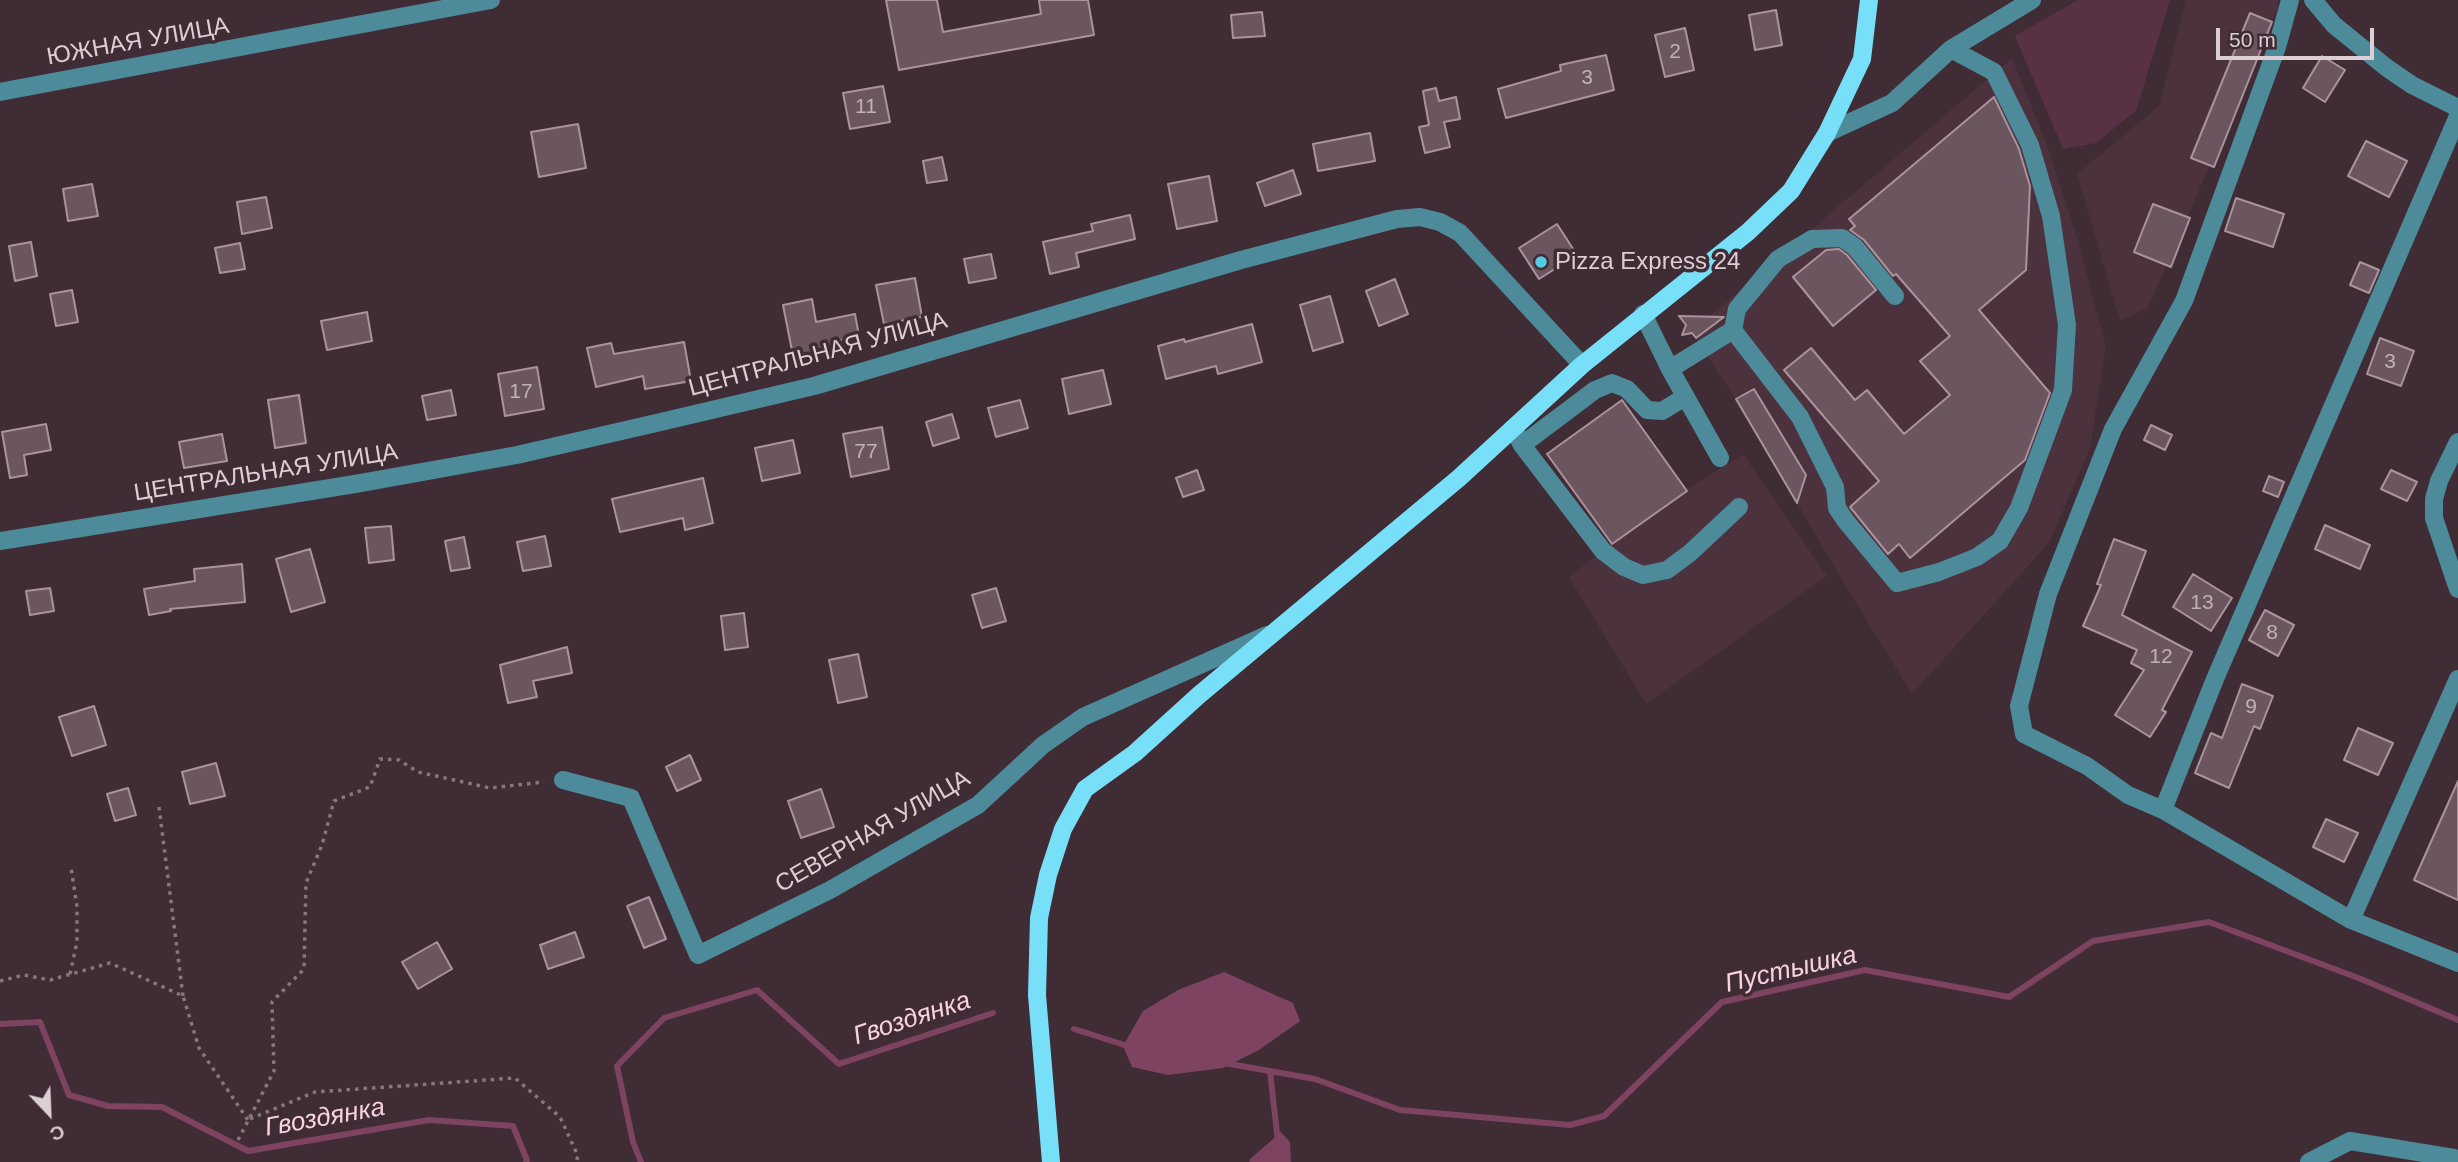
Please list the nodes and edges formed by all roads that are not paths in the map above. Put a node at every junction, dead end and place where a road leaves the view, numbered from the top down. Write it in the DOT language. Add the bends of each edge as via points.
graph roads {
  1 [pos="491,0"];
  2 [pos="1868,0"];
  3 [pos="2032,0"];
  4 [pos="2290,0"];
  5 [pos="2313,0"];
  6 [pos="1951,49"];
  7 [pos="0,92"];
  8 [pos="2458,108"];
  9 [pos="2458,116"];
  10 [pos="1828,133"];
  11 [pos="1895,296"];
  12 [pos="1643,314"];
  13 [pos="1733,330"];
  14 [pos="1582,365"];
  15 [pos="1670,369"];
  16 [pos="1685,397"];
  17 [pos="1513,428"];
  18 [pos="2458,442"];
  19 [pos="1522,445"];
  20 [pos="1720,458"];
  21 [pos="1739,508"];
  22 [pos="0,541"];
  23 [pos="2458,589"];
  24 [pos="1276,631"];
  25 [pos="2458,679"];
  26 [pos="564,780"];
  27 [pos="2164,810"];
  28 [pos="2351,920"];
  29 [pos="2458,963"];
  30 [pos="2458,1161"];
  31 [pos="1051,1162"];
  32 [pos="2309,1162"];
  1 -- 7 [label="street, ЮЖНАЯ УЛИЦА"];
  2 -- 10 [label="main road" via="1862,59"];
  3 -- 6 [label="street"];
  4 -- 27 [label="street" via="2184,300 2113,429 2048,594 2019,706 2024,734 2087,766 2128,795"];
  5 -- 8 [label="street" via="2334,25 2387,68"];
  6 -- 10 [label="street" via="1892,103"];
  6 -- 13 [label="street" via="1994,72 2030,145 2051,216 2067,325 2063,390 2019,508 2000,541 1978,557 1897,583 1837,508 1835,487 1800,417"];
  9 -- 27 [label="street" via="2215,679"];
  10 -- 12 [label="main road" via="1791,191 1748,232"];
  11 -- 13 [label="street" via="1855,247 1842,238 1812,239 1778,259 1737,309"];
  12 -- 14 [label="main road"];
  12 -- 15 [label="street"];
  13 -- 15 [label="street"];
  14 -- 17 [label="main road"];
  14 -- 22 [label="street, ЦЕНТРАЛЬНАЯ УЛИЦА" via="1460,233 1420,217 1397,219 1241,260 814,386 639,427 477,463"];
  15 -- 16 [label="street"];
  16 -- 19 [label="street" via="1662,411 1647,410 1627,389 1612,383 1595,390"];
  16 -- 20 [label="street"];
  17 -- 19 [label="street"];
  17 -- 24 [label="main road"];
  18 -- 23 [label="street" via="2434,499 2437,529"];
  19 -- 21 [label="street" via="1603,551 1643,575 1667,570 1690,554"];
  24 -- 26 [label="street, СЕВЕРНАЯ УЛИЦА" via="1083,717 1043,745 978,804 830,890 698,955 631,798"];
  24 -- 31 [label="main road" via="1135,753 1085,789 1063,829 1040,918 1037,995"];
  25 -- 28 [label="street"];
  27 -- 28 [label="street"];
  28 -- 29 [label="street"];
  30 -- 32 [label="street" via="2350,1141"];
}
